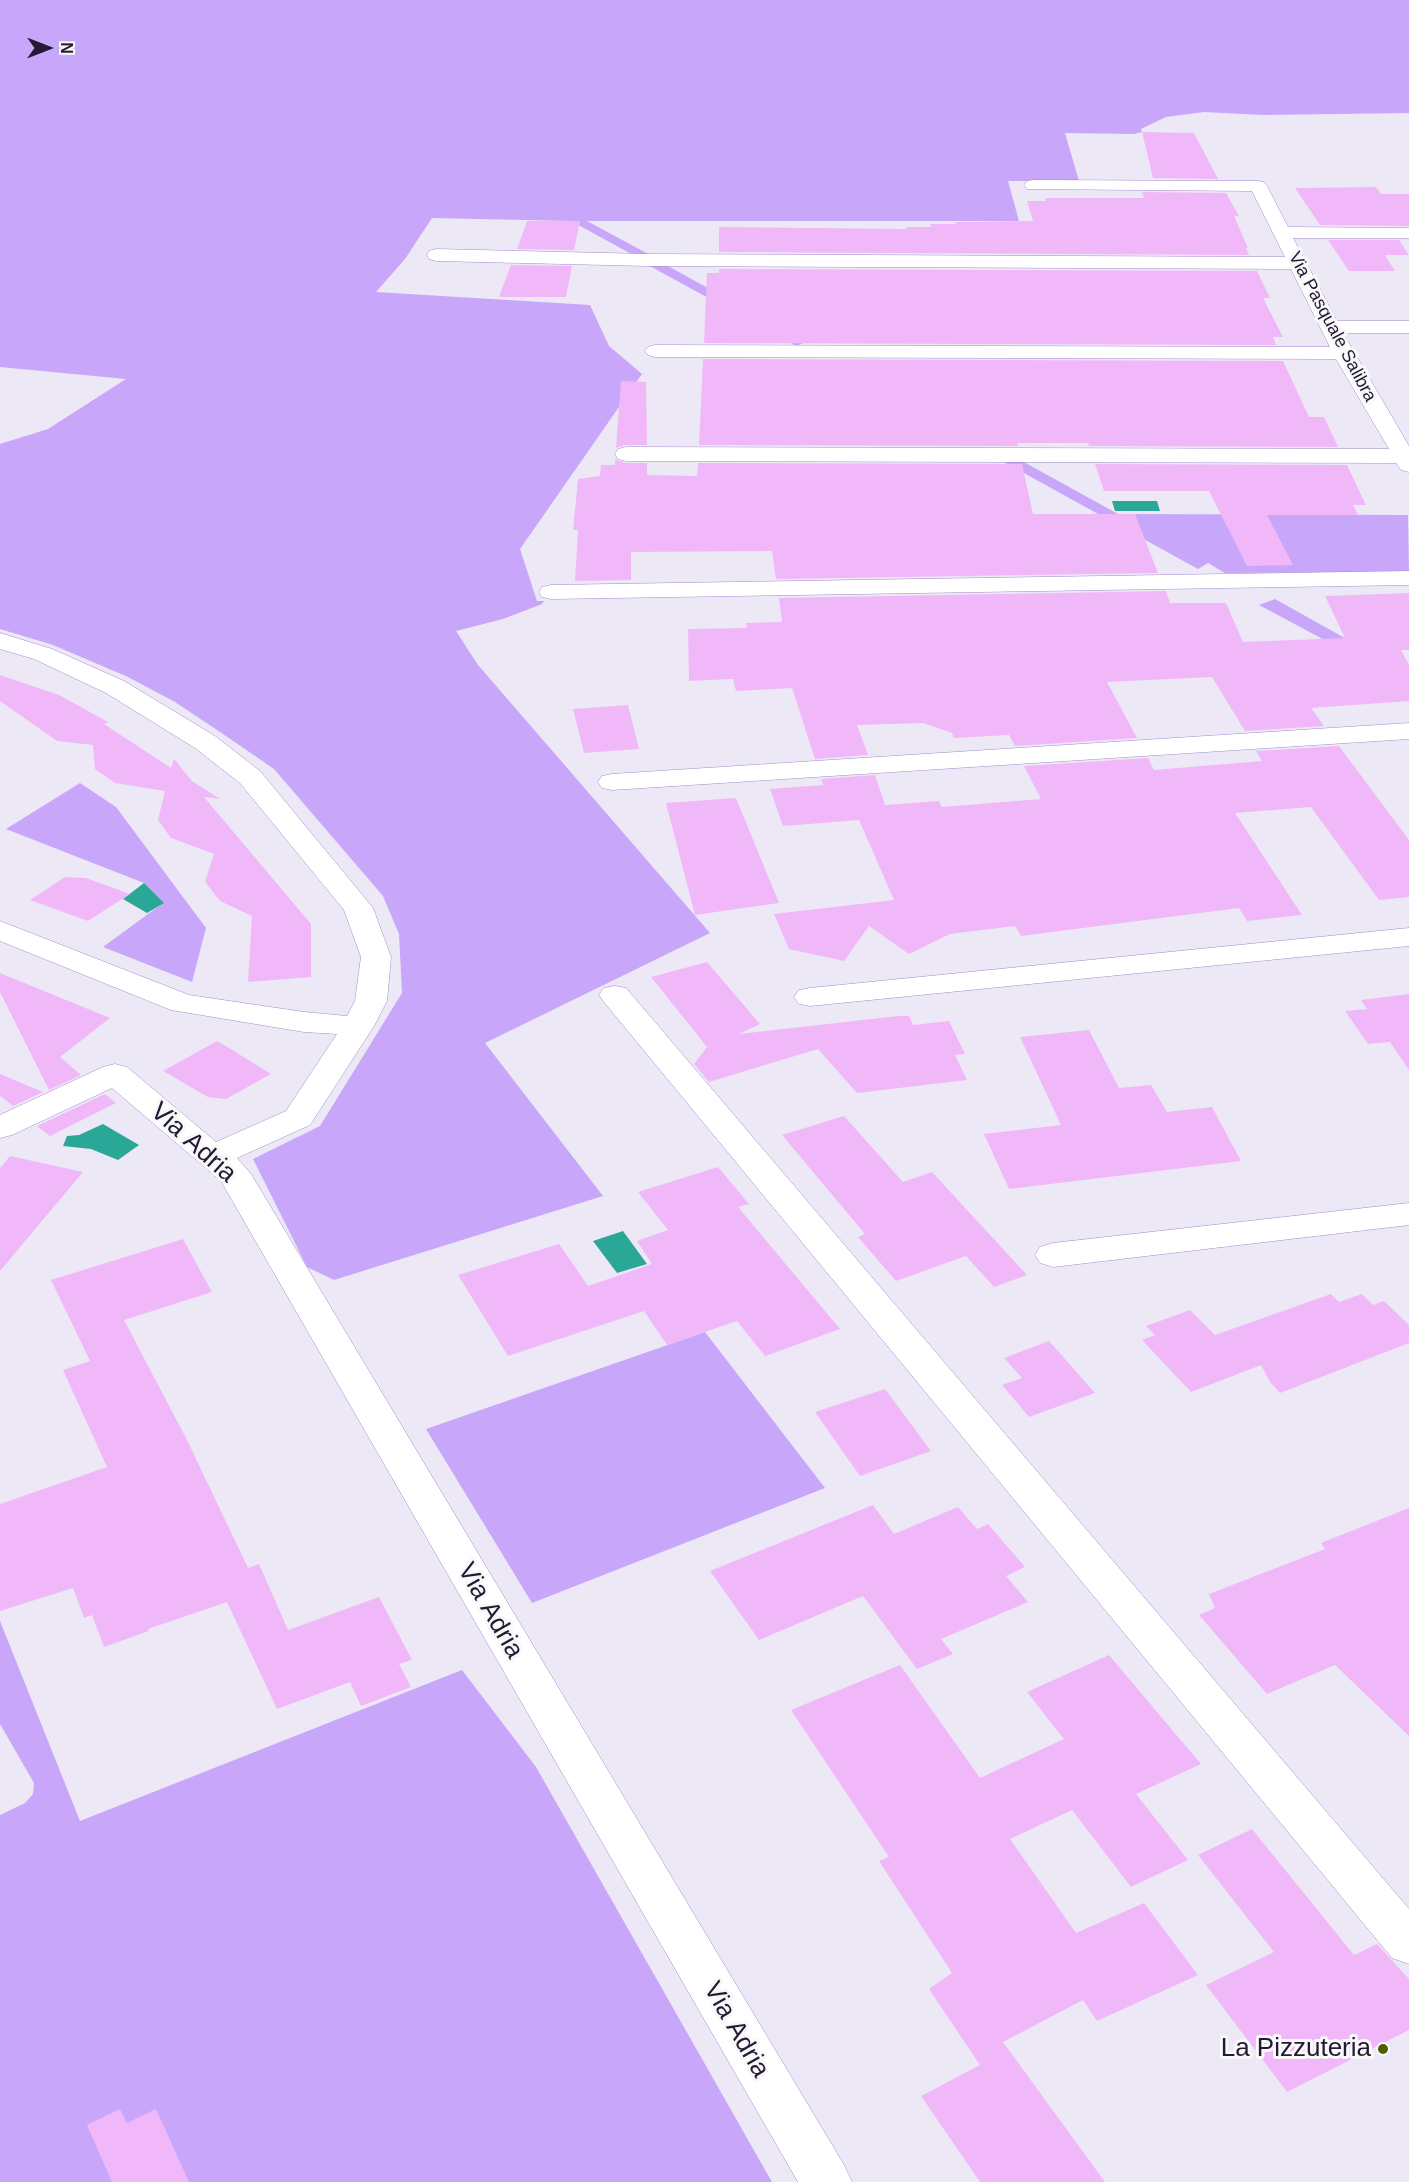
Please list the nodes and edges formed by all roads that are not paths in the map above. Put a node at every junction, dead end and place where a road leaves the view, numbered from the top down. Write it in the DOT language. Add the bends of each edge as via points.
graph roads {
  1 [pos="1033,184"];
  2 [pos="1282,232"];
  3 [pos="1409,233"];
  4 [pos="436,255"];
  5 [pos="1296,263"];
  6 [pos="1330,327"];
  7 [pos="1409,327"];
  8 [pos="655,351"];
  9 [pos="1343,353"];
  10 [pos="1403,447"];
  11 [pos="626,454"];
  12 [pos="1409,578"];
  13 [pos="551,592"];
  14 [pos="0,641"];
  15 [pos="1409,731"];
  16 [pos="612,782"];
  17 [pos="0,930"];
  18 [pos="1409,937"];
  19 [pos="615,995"];
  20 [pos="810,997"];
  21 [pos="358,1026"];
  22 [pos="0,1128"];
  23 [pos="213,1156"];
  24 [pos="1409,1214"];
  25 [pos="1053,1255"];
  26 [pos="1409,1943"];
  27 [pos="825,2182"];
  1 -- 2 [label="street, Via Pasquale Salibra" via="1258,186"];
  2 -- 3 [label="street"];
  2 -- 5 [label="street, Via Pasquale Salibra"];
  4 -- 5 [label="street" via="648,260"];
  5 -- 6 [label="street, Via Pasquale Salibra"];
  6 -- 7 [label="street"];
  6 -- 9 [label="street, Via Pasquale Salibra"];
  8 -- 9 [label="street"];
  9 -- 10 [label="street, Via Pasquale Salibra"];
  10 -- 11 [label="street"];
  12 -- 13 [label="street"];
  14 -- 21 [label="street" via="43,654 115,687 205,742 250,777 358,908 369,933 376,957 375,979 371,1001"];
  15 -- 16 [label="street"];
  17 -- 21 [label="street" via="182,1003 304,1022"];
  18 -- 20 [label="street"];
  19 -- 26 [label="street"];
  21 -- 23 [label="street" via="298,1118"];
  22 -- 23 [label="street, Via Adria" via="115,1074"];
  23 -- 27 [label="street, Via Adria" via="234,1174"];
  24 -- 25 [label="street"];
}
